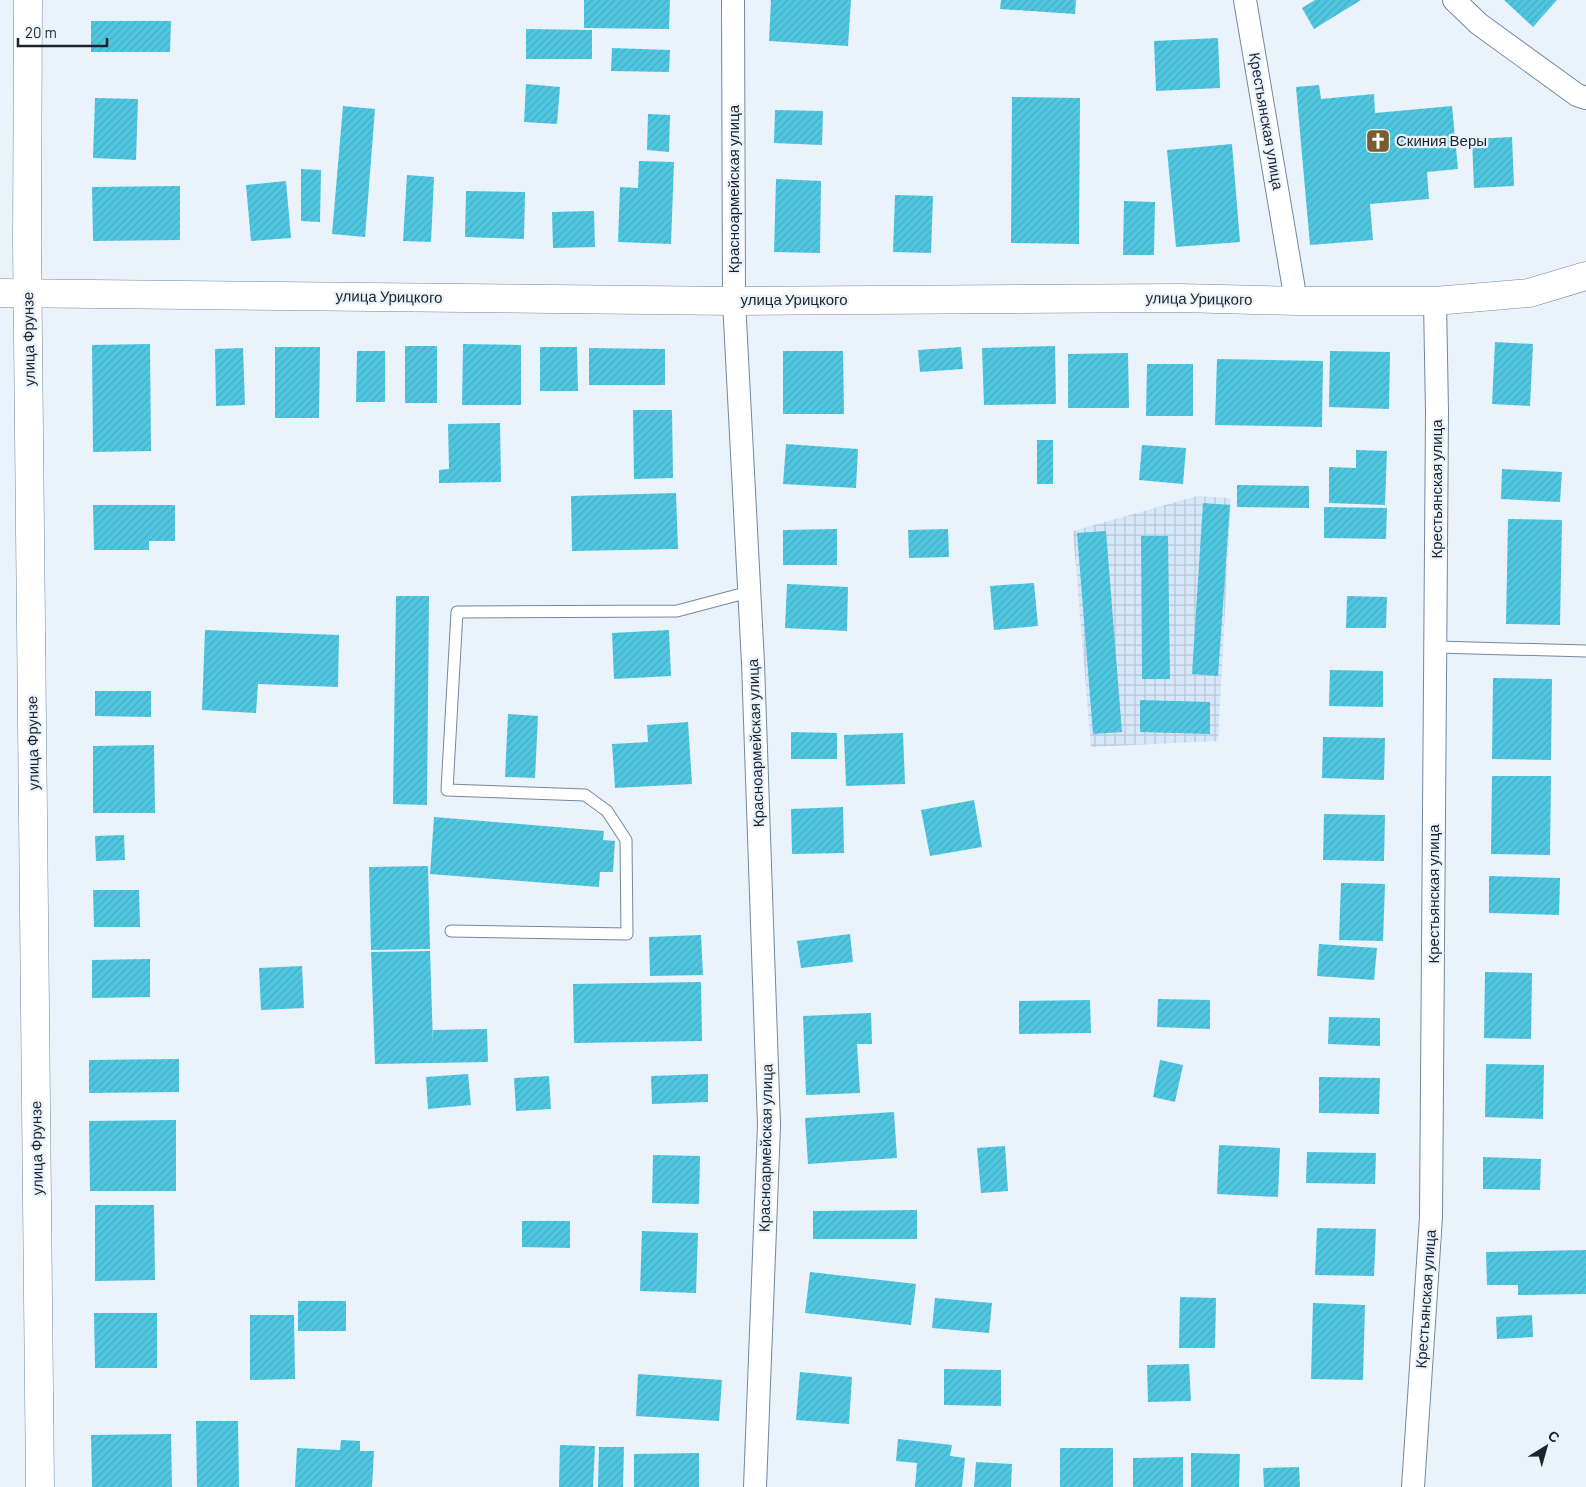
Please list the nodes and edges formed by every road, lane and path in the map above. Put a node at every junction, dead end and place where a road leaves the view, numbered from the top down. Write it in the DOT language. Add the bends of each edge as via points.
graph roads {
  1 [pos="28,0"];
  2 [pos="733,0"];
  3 [pos="1246,0"];
  4 [pos="1454,0"];
  5 [pos="1586,98"];
  6 [pos="1586,276"];
  7 [pos="0,293"];
  8 [pos="28,293"];
  9 [pos="734,301"];
  10 [pos="1296,301"];
  11 [pos="1434,301"];
  12 [pos="749,592"];
  13 [pos="1436,646"];
  14 [pos="1586,651"];
  15 [pos="451,931"];
  16 [pos="40,1487"];
  17 [pos="755,1487"];
  18 [pos="1414,1487"];
  1 -- 8 [label="main road, улица Фрунзе"];
  2 -- 9 [label="street, Красноармейская улица"];
  3 -- 10 [label="street, Крестьянская улица"];
  4 -- 5 [label="street" via="1479,24 1577,95"];
  6 -- 11 [label="main road, улица Урицкого" via="1529,293"];
  7 -- 8 [label="main road, улица Урицкого"];
  8 -- 9 [label="main road, улица Урицкого"];
  8 -- 16 [label="main road, улица Фрунзе"];
  9 -- 10 [label="main road, улица Урицкого" via="1180,298"];
  9 -- 12 [label="street, Красноармейская улица"];
  10 -- 11 [label="main road, улица Урицкого"];
  11 -- 13 [label="street, Крестьянская улица"];
  12 -- 15 [label="lane" via="677,611 456,612 446,790 585,795 600,806 626,840 627,934"];
  12 -- 17 [label="street, Красноармейская улица" via="770,1125"];
  13 -- 14 [label="lane"];
  13 -- 18 [label="street, Крестьянская улица" via="1431,1217"];
}
